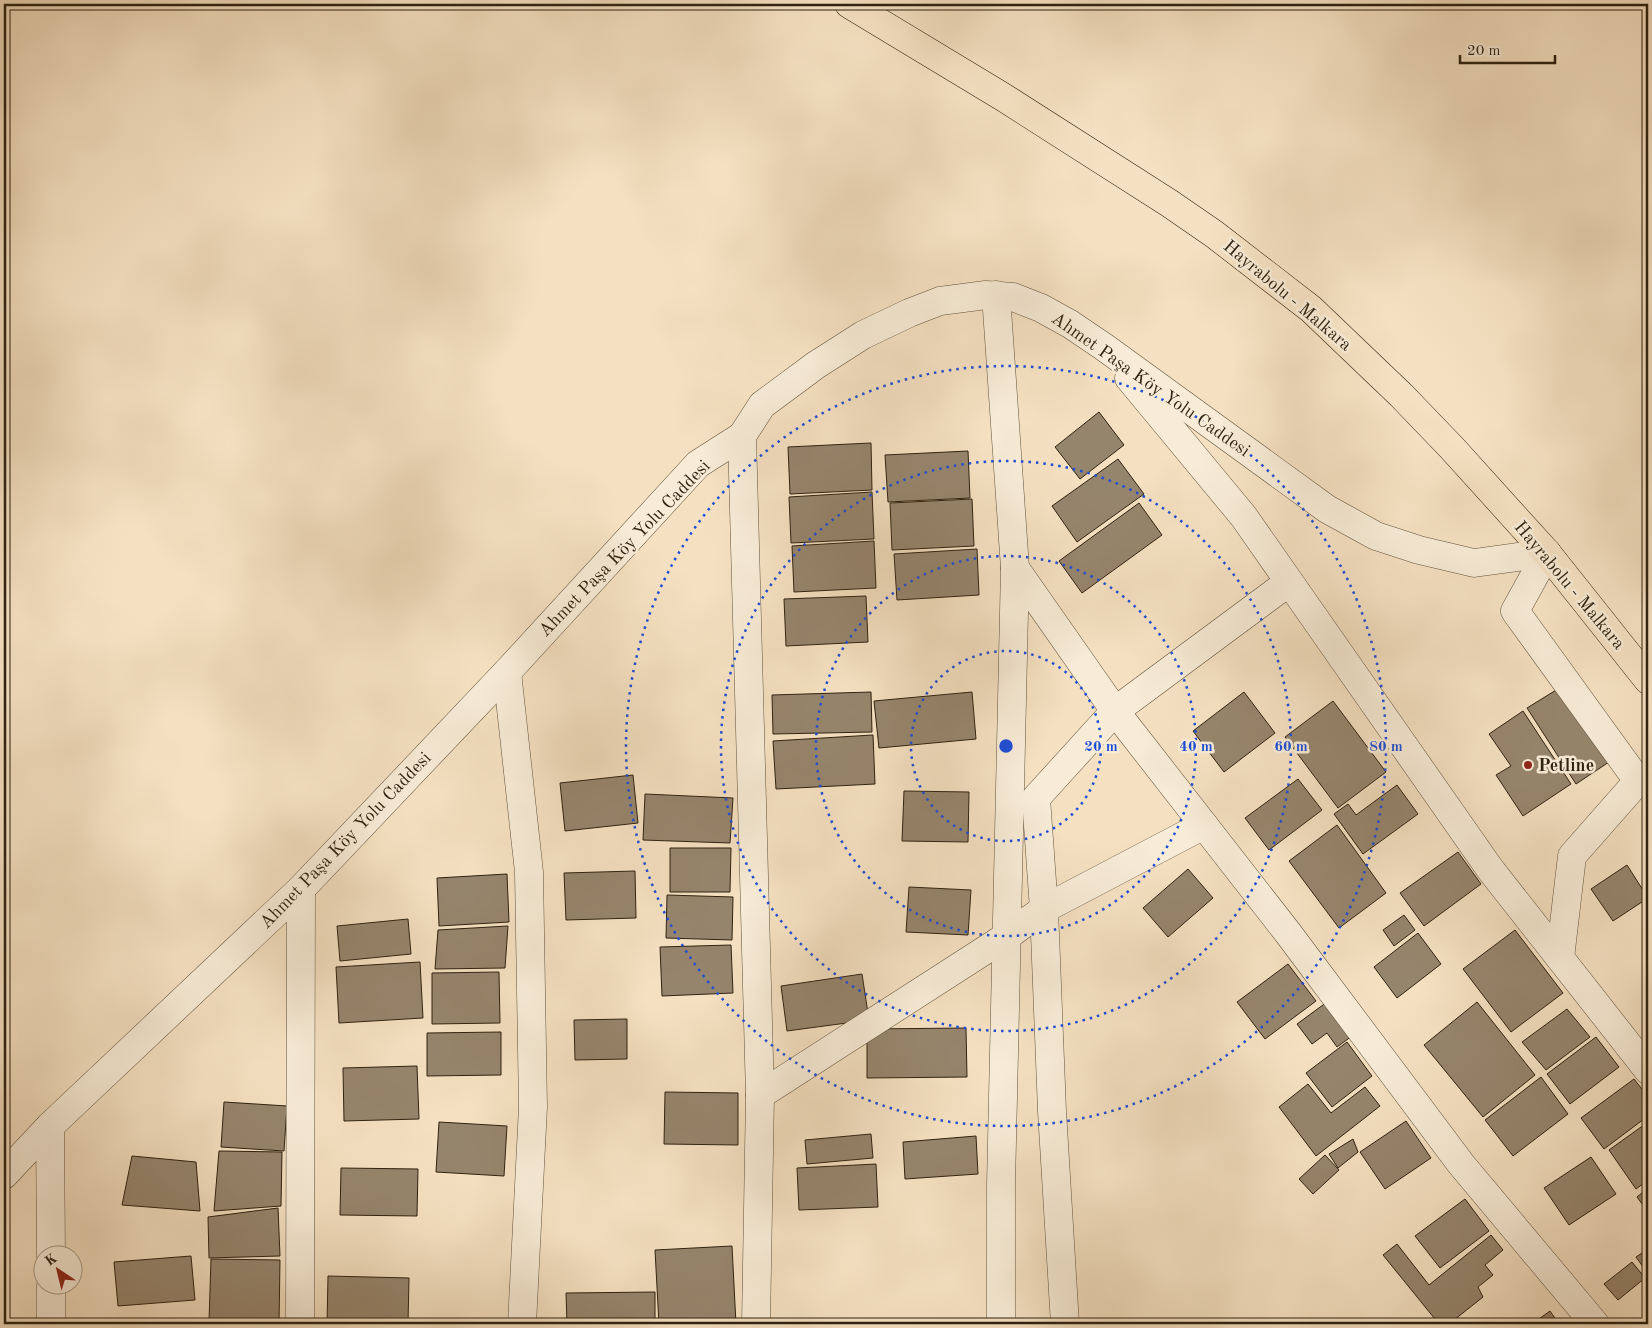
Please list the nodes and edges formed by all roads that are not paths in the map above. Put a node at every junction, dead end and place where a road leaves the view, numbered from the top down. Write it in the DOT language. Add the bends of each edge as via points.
graph roads {
  1 [pos="849,4"];
  2 [pos="996,295"];
  3 [pos="1104,347"];
  4 [pos="742,436"];
  5 [pos="1547,554"];
  6 [pos="1015,568"];
  7 [pos="1289,582"];
  8 [pos="507,672"];
  9 [pos="1648,680"];
  10 [pos="1115,711"];
  11 [pos="1643,782"];
  12 [pos="1204,826"];
  13 [pos="301,889"];
  14 [pos="1044,909"];
  15 [pos="1007,936"];
  16 [pos="1560,958"];
  17 [pos="1648,1070"];
  18 [pos="760,1095"];
  19 [pos="50,1126"];
  20 [pos="4,1175"];
  21 [pos="51,1246"];
  22 [pos="51,1296"];
  23 [pos="51,1324"];
  24 [pos="300,1324"];
  25 [pos="522,1324"];
  26 [pos="756,1324"];
  27 [pos="1001,1324"];
  28 [pos="1065,1324"];
  29 [pos="1595,1324"];
  1 -- 5 [label="main road, Hayrabolu - Malkara" via="1093,154 1214,234 1271,277 1311,309 1401,395"];
  2 -- 3 [label="street, Ahmet Paşa Köy Yolu Caddesi" via="1014,297 1042,308"];
  2 -- 4 [label="street, Ahmet Paşa Köy Yolu Caddesi" via="940,301 863,335 762,405"];
  2 -- 6 [label="street"];
  3 -- 5 [label="street, Ahmet Paşa Köy Yolu Caddesi" via="1327,509 1376,536 1419,550 1474,562"];
  3 -- 7 [label="street" via="1244,517"];
  4 -- 8 [label="street, Ahmet Paşa Köy Yolu Caddesi" via="698,464"];
  4 -- 18 [label="street"];
  5 -- 9 [label="main road, Hayrabolu - Malkara"];
  5 -- 11 [label="street" via="1515,612"];
  6 -- 10 [label="street"];
  6 -- 15 [label="street"];
  7 -- 10 [label="street"];
  7 -- 16 [label="street" via="1490,869"];
  8 -- 13 [label="street, Ahmet Paşa Köy Yolu Caddesi"];
  8 -- 25 [label="street" via="529,882 533,1107"];
  10 -- 12 [label="street"];
  10 -- 14 [label="street" via="1036,798"];
  11 -- 16 [label="street" via="1572,856"];
  12 -- 14 [label="street"];
  12 -- 29 [label="street" via="1461,1164"];
  13 -- 19 [label="street, Ahmet Paşa Köy Yolu Caddesi"];
  13 -- 24 [label="street"];
  14 -- 15 [label="street"];
  14 -- 28 [label="street"];
  15 -- 18 [label="street"];
  15 -- 27 [label="street"];
  16 -- 17 [label="street"];
  18 -- 26 [label="street"];
  19 -- 20 [label="street, Ahmet Paşa Köy Yolu Caddesi"];
  19 -- 21 [label="street"];
  22 -- 23 [label="street"];
}
